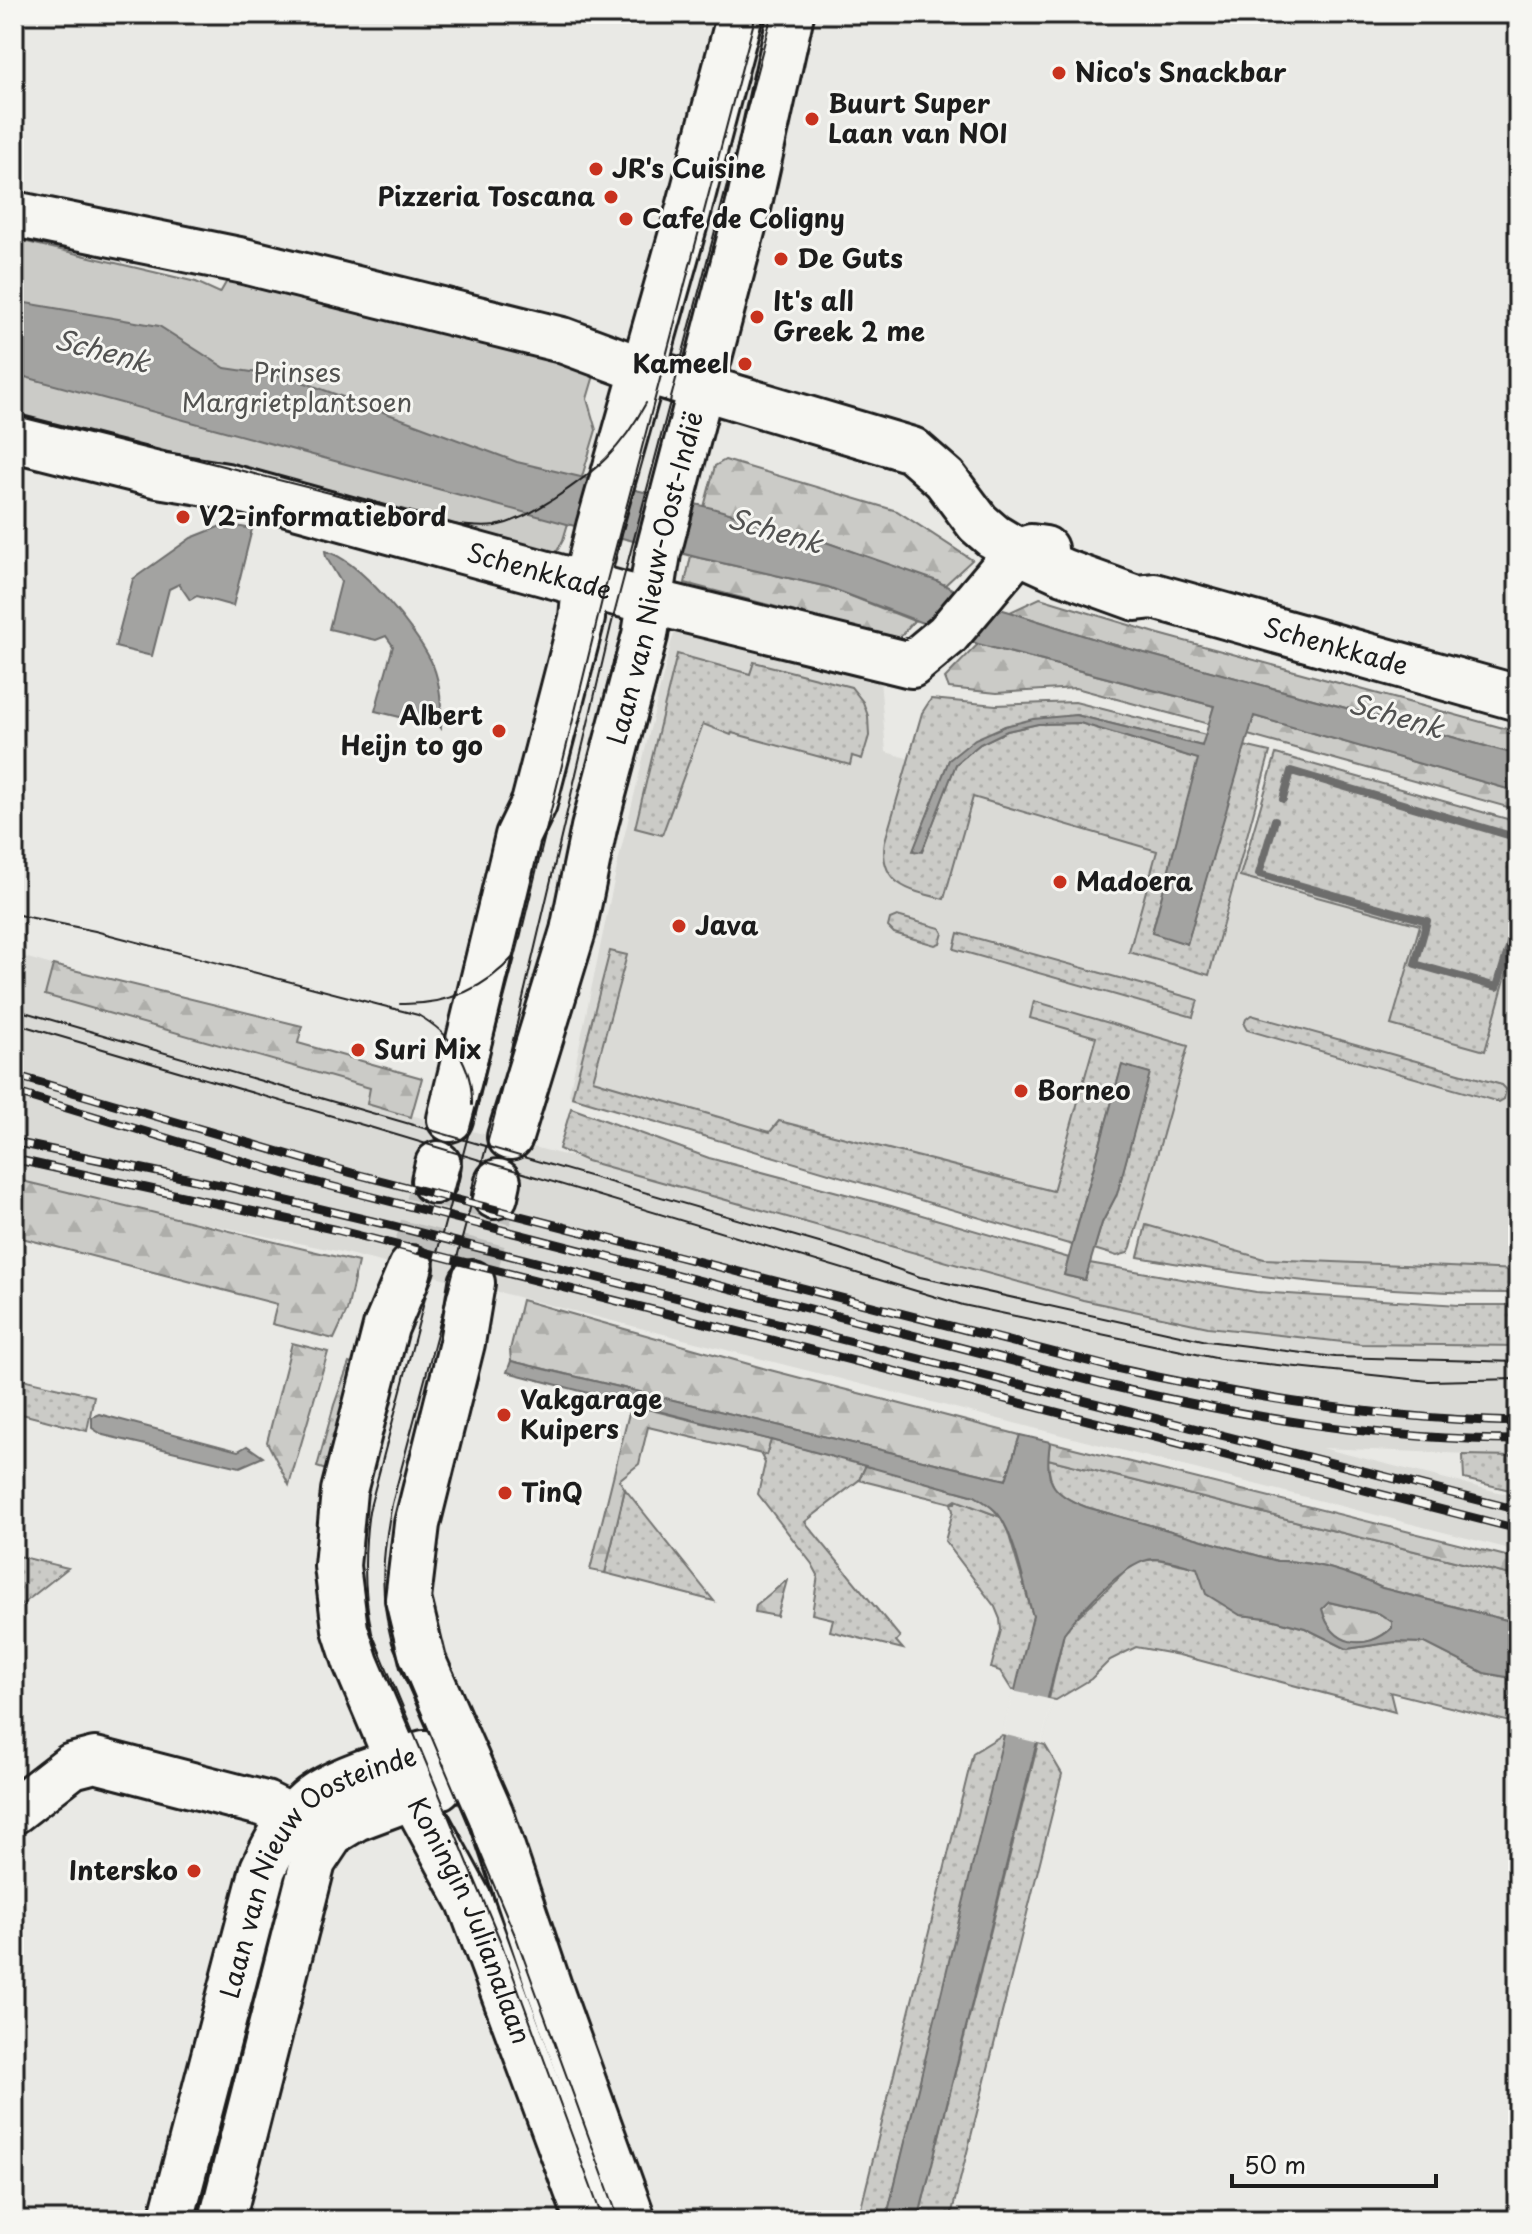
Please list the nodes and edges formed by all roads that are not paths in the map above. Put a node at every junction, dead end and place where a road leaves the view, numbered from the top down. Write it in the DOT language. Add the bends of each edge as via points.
graph roads {
  1 [pos="740,14"];
  2 [pos="791,14"];
  3 [pos="14,214"];
  4 [pos="643,370"];
  5 [pos="700,385"];
  6 [pos="14,439"];
  7 [pos="1018,551"];
  8 [pos="585,585"];
  9 [pos="651,602"];
  10 [pos="1518,698"];
  11 [pos="450,1119"];
  12 [pos="510,1137"];
  13 [pos="411,1268"];
  14 [pos="472,1283"];
  15 [pos="465,1756"];
  16 [pos="406,1779"];
  17 [pos="14,1811"];
  18 [pos="308,1833"];
  19 [pos="171,2220"];
  20 [pos="222,2220"];
  21 [pos="588,2220"];
  22 [pos="633,2220"];
  1 -- 4 [label="main road"];
  2 -- 5 [label="main road, Laan van Nieuw-Oost-Indië" via="748,208"];
  3 -- 4 [label="main road" via="244,261 547,336"];
  4 -- 5 [label="main road"];
  4 -- 8 [label="main road"];
  5 -- 7 [label="main road" via="912,450 945,479 978,523"];
  5 -- 9 [label="main road, Laan van Nieuw-Oost-Indië"];
  6 -- 8 [label="main road, Schenkkade" via="226,486"];
  7 -- 9 [label="main road, Schenkkade" via="947,635 911,665"];
  7 -- 10 [label="main road, Schenkkade" via="1031,547 1079,556 1141,581 1154,596"];
  8 -- 9 [label="main road, Schenkkade"];
  8 -- 11 [label="main road" via="579,629 534,803 518,836"];
  9 -- 12 [label="main road, Laan van Nieuw-Oost-Indië" via="573,931"];
  13 -- 16 [label="main road, Koningin Julianalaan" via="386,1327 344,1491 337,1566 345,1629 356,1663"];
  14 -- 15 [label="main road, Koningin Julianalaan" via="412,1553 408,1599 423,1661"];
  15 -- 16 [label="main road, Laan van Nieuw Oosteinde" via="451,1782"];
  15 -- 22 [label="main road, Koningin Julianalaan" via="491,1815"];
  16 -- 18 [label="main road, Laan van Nieuw Oosteinde" via="320,1792 306,1802"];
  16 -- 21 [label="main road, Koningin Julianalaan" via="470,1902"];
  17 -- 18 [label="main road" via="72,1766 95,1760 265,1804"];
  18 -- 19 [label="main road, Laan van Nieuw Oosteinde" via="278,1840 263,1869"];
  18 -- 20 [label="main road, Laan van Nieuw Oosteinde" via="313,1862"];
}
